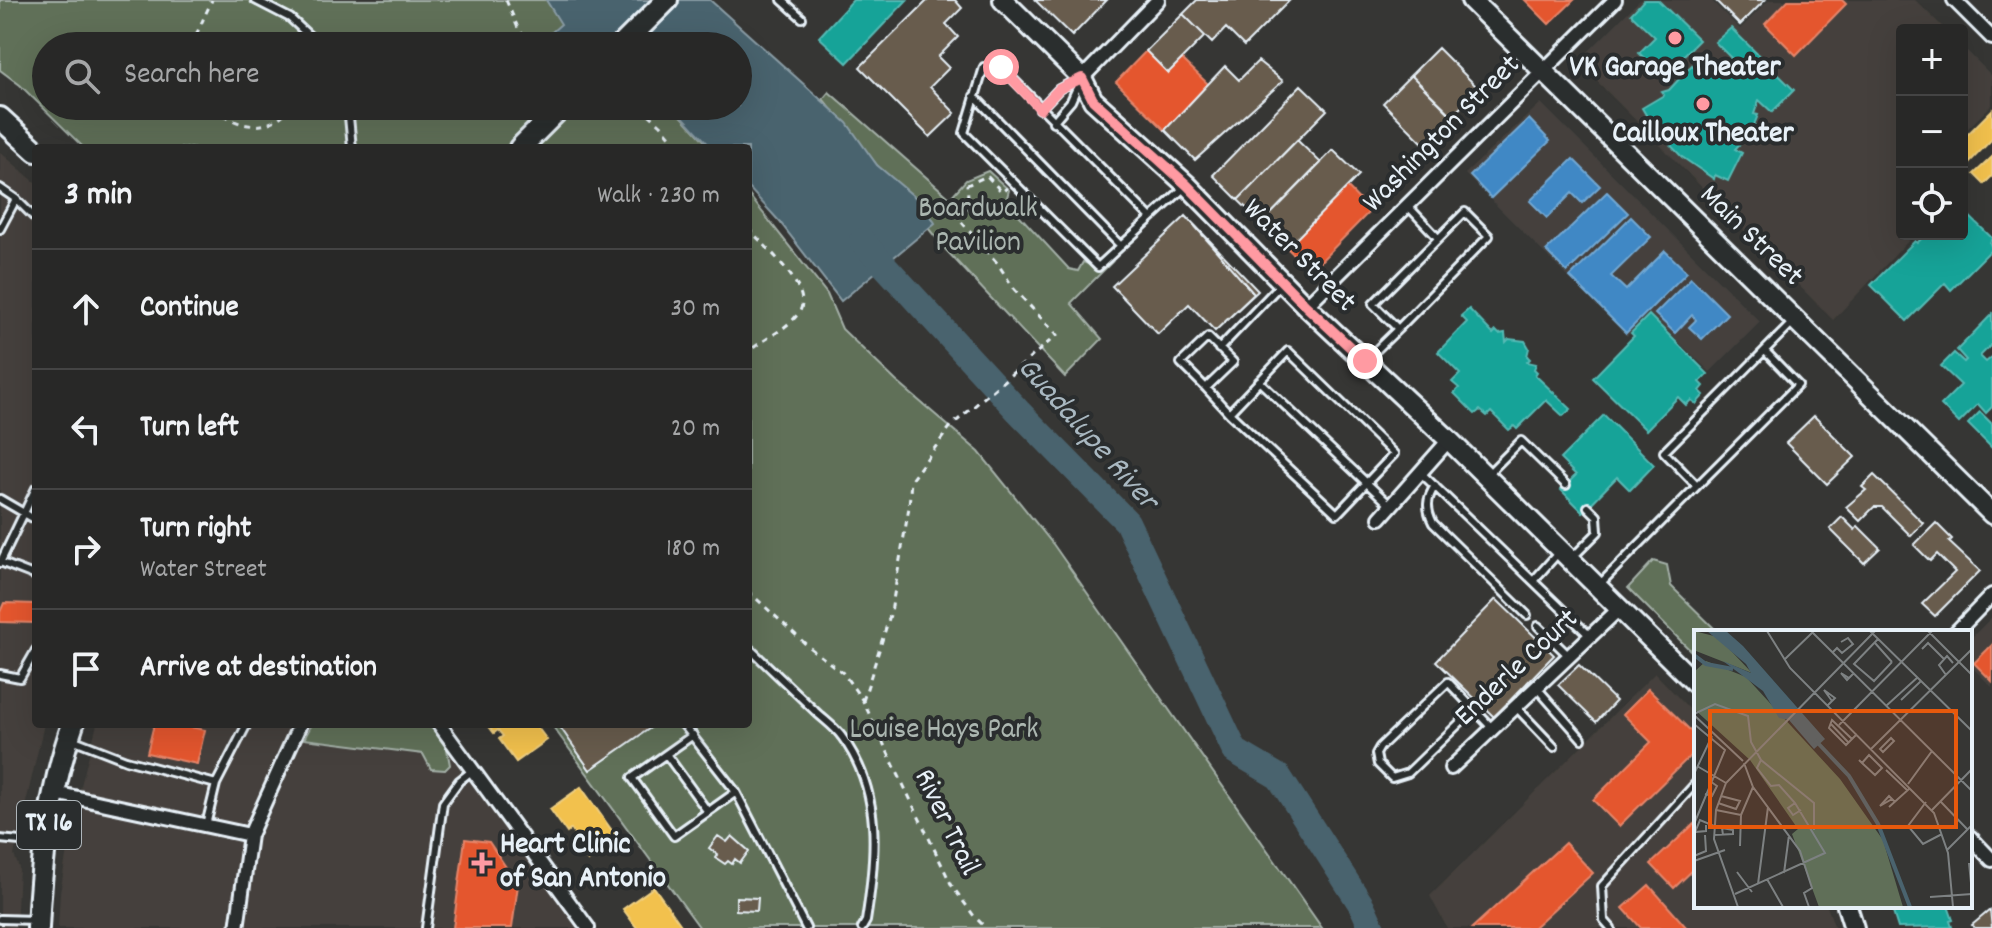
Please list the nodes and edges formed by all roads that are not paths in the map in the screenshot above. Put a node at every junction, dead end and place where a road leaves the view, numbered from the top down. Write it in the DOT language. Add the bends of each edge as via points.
graph roads {
  1 [pos="255,0"];
  2 [pos="667,0"];
  3 [pos="782,0"];
  4 [pos="1003,0"];
  5 [pos="1158,0"];
  6 [pos="1471,0"];
  7 [pos="1615,0"];
  8 [pos="1954,0"];
  9 [pos="802,18"];
  10 [pos="305,32"];
  11 [pos="635,32"];
  12 [pos="1992,38"];
  13 [pos="1543,73"];
  14 [pos="1082,78"];
  15 [pos="974,96"];
  16 [pos="1040,109"];
  17 [pos="0,118"];
  18 [pos="349,120"];
  19 [pos="548,120"];
  20 [pos="1053,122"];
  21 [pos="352,144"];
  22 [pos="524,144"];
  23 [pos="32,147"];
  24 [pos="1187,185"];
  25 [pos="0,188"];
  26 [pos="16,199"];
  27 [pos="1408,206"];
  28 [pos="32,215"];
  29 [pos="1151,218"];
  30 [pos="0,229"];
  31 [pos="1438,238"];
  32 [pos="1121,246"];
  33 [pos="1283,283"];
  34 [pos="1306,306"];
  35 [pos="1795,320"];
  36 [pos="1398,329"];
  37 [pos="1219,349"];
  38 [pos="1765,351"];
  39 [pos="1365,361"];
  40 [pos="1259,381"];
  41 [pos="1206,388"];
  42 [pos="1229,413"];
  43 [pos="1449,440"];
  44 [pos="1420,472"];
  45 [pos="1486,476"];
  46 [pos="1367,483"];
  47 [pos="1566,485"];
  48 [pos="1435,486"];
  49 [pos="1697,486"];
  50 [pos="32,495"];
  51 [pos="0,499"];
  52 [pos="1391,506"];
  53 [pos="1588,507"];
  54 [pos="23,512"];
  55 [pos="1992,514"];
  56 [pos="32,518"];
  57 [pos="1380,518"];
  58 [pos="1566,555"];
  59 [pos="0,563"];
  60 [pos="32,575"];
  61 [pos="1533,581"];
  62 [pos="1598,586"];
  63 [pos="1992,595"];
  64 [pos="1620,608"];
  65 [pos="1527,615"];
  66 [pos="1538,626"];
  67 [pos="1958,630"];
  68 [pos="1591,637"];
  69 [pos="752,651"];
  70 [pos="32,657"];
  71 [pos="1570,657"];
  72 [pos="0,674"];
  73 [pos="1694,682"];
  74 [pos="1537,688"];
  75 [pos="1516,707"];
  76 [pos="1474,709"];
  77 [pos="245,728"];
  78 [pos="298,728"];
  79 [pos="442,728"];
  80 [pos="687,728"];
  81 [pos="1493,729"];
  82 [pos="71,731"];
  83 [pos="693,735"];
  84 [pos="1582,739"];
  85 [pos="1554,747"];
  86 [pos="666,754"];
  87 [pos="1451,768"];
  88 [pos="473,770"];
  89 [pos="216,784"];
  90 [pos="1694,785"];
  91 [pos="736,792"];
  92 [pos="55,793"];
  93 [pos="708,812"];
  94 [pos="206,825"];
  95 [pos="250,835"];
  96 [pos="0,839"];
  97 [pos="1972,839"];
  98 [pos="46,843"];
  99 [pos="1992,860"];
  100 [pos="1848,908"];
  101 [pos="0,919"];
  102 [pos="38,924"];
  103 [pos="237,928"];
  104 [pos="426,928"];
  105 [pos="588,928"];
  106 [pos="806,928"];
  107 [pos="862,928"];
  108 [pos="1611,928"];
  109 [pos="1854,928"];
  1 -- 10 [label="lane"];
  2 -- 11 [label="main road"];
  3 -- 9 [label="lane"];
  4 -- 14 [label="street, Water Street"];
  5 -- 14 [label="street"];
  6 -- 13 [label="street, Main Street"];
  7 -- 13 [label="street, Washington Street"];
  8 -- 12 [label="street"];
  13 -- 27 [label="street, Washington Street"];
  13 -- 35 [label="street, Main Street"];
  14 -- 16 [label="lane" via="1059,89"];
  14 -- 20 [label="lane"];
  14 -- 24 [label="street, Water Street" via="1093,100"];
  15 -- 16 [label="lane" via="984,67 1001,67"];
  15 -- 32 [label="lane"];
  15 -- 32 [label="lane" via="964,133 1098,267"];
  16 -- 20 [label="lane"];
  17 -- 23 [label="main road"];
  18 -- 21 [label="lane"];
  19 -- 22 [label="main road"];
  20 -- 29 [label="lane"];
  24 -- 29 [label="lane"];
  24 -- 33 [label="street, Water Street"];
  25 -- 26 [label="lane"];
  26 -- 28 [label="lane"];
  26 -- 30 [label="lane"];
  27 -- 31 [label="lane"];
  27 -- 34 [label="street, Washington Street"];
  29 -- 32 [label="lane"];
  31 -- 36 [label="lane" via="1373,304"];
  31 -- 36 [label="lane" via="1465,212 1489,236"];
  33 -- 34 [label="street, Water Street"];
  33 -- 37 [label="lane"];
  34 -- 39 [label="street, Water Street"];
  35 -- 38 [label="lane"];
  35 -- 55 [label="street, Main Street"];
  36 -- 39 [label="lane"];
  37 -- 41 [label="lane" via="1233,362"];
  37 -- 41 [label="lane" via="1208,337 1181,363"];
  38 -- 49 [label="lane" via="1664,452"];
  38 -- 49 [label="lane" via="1798,385"];
  39 -- 43 [label="street, Water Street"];
  40 -- 42 [label="lane"];
  40 -- 46 [label="lane"];
  40 -- 46 [label="lane" via="1288,351 1394,454"];
  41 -- 42 [label="lane"];
  42 -- 46 [label="lane" via="1337,514"];
  43 -- 44 [label="street"];
  43 -- 45 [label="street, Water Street"];
  44 -- 48 [label="lane"];
  44 -- 52 [label="street"];
  45 -- 47 [label="lane" via="1521,441"];
  45 -- 58 [label="street, Water Street"];
  46 -- 52 [label="lane"];
  48 -- 61 [label="lane"];
  48 -- 65 [label="lane" via="1428,496 1433,523"];
  49 -- 62 [label="lane"];
  50 -- 54 [label="lane"];
  51 -- 54 [label="lane"];
  52 -- 57 [label="street"];
  53 -- 58 [label="lane" via="1597,516 1598,532"];
  54 -- 56 [label="lane"];
  54 -- 59 [label="lane"];
  58 -- 61 [label="lane"];
  58 -- 62 [label="street, Water Street"];
  59 -- 60 [label="lane"];
  61 -- 68 [label="lane"];
  62 -- 64 [label="street, Water Street"];
  63 -- 67 [label="street"];
  64 -- 68 [label="street, Enderle Court"];
  64 -- 73 [label="street, Water Street"];
  66 -- 71 [label="lane"];
  68 -- 71 [label="street, Enderle Court"];
  69 -- 107 [label="lane" via="842,737 861,773 875,841"];
  70 -- 72 [label="lane" via="20,678"];
  71 -- 74 [label="street, Enderle Court"];
  74 -- 75 [label="street, Enderle Court"];
  74 -- 84 [label="lane"];
  75 -- 81 [label="street, Enderle Court"];
  75 -- 85 [label="lane"];
  76 -- 76 [label="lane" via="1448,682 1380,747 1378,764 1392,778 1408,773"];
  76 -- 81 [label="lane"];
  77 -- 89 [label="lane"];
  78 -- 95 [label="street"];
  79 -- 88 [label="street"];
  80 -- 83 [label="lane"];
  81 -- 87 [label="street, Enderle Court"];
  82 -- 89 [label="lane" via="126,760"];
  82 -- 92 [label="main road, TX 16"];
  83 -- 86 [label="lane"];
  83 -- 91 [label="lane"];
  86 -- 93 [label="lane"];
  86 -- 93 [label="lane" via="632,778 674,836"];
  88 -- 104 [label="lane" via="443,803"];
  88 -- 105 [label="street"];
  89 -- 94 [label="lane"];
  90 -- 108 [label="lane" via="1602,886 1604,920"];
  91 -- 93 [label="lane"];
  91 -- 106 [label="lane"];
  92 -- 94 [label="street"];
  92 -- 98 [label="main road, TX 16"];
  94 -- 95 [label="street"];
  95 -- 103 [label="street"];
  96 -- 98 [label="lane"];
  97 -- 99 [label="street"];
  98 -- 102 [label="main road, TX 16"];
  100 -- 109 [label="street"];
  101 -- 102 [label="lane"];
}
